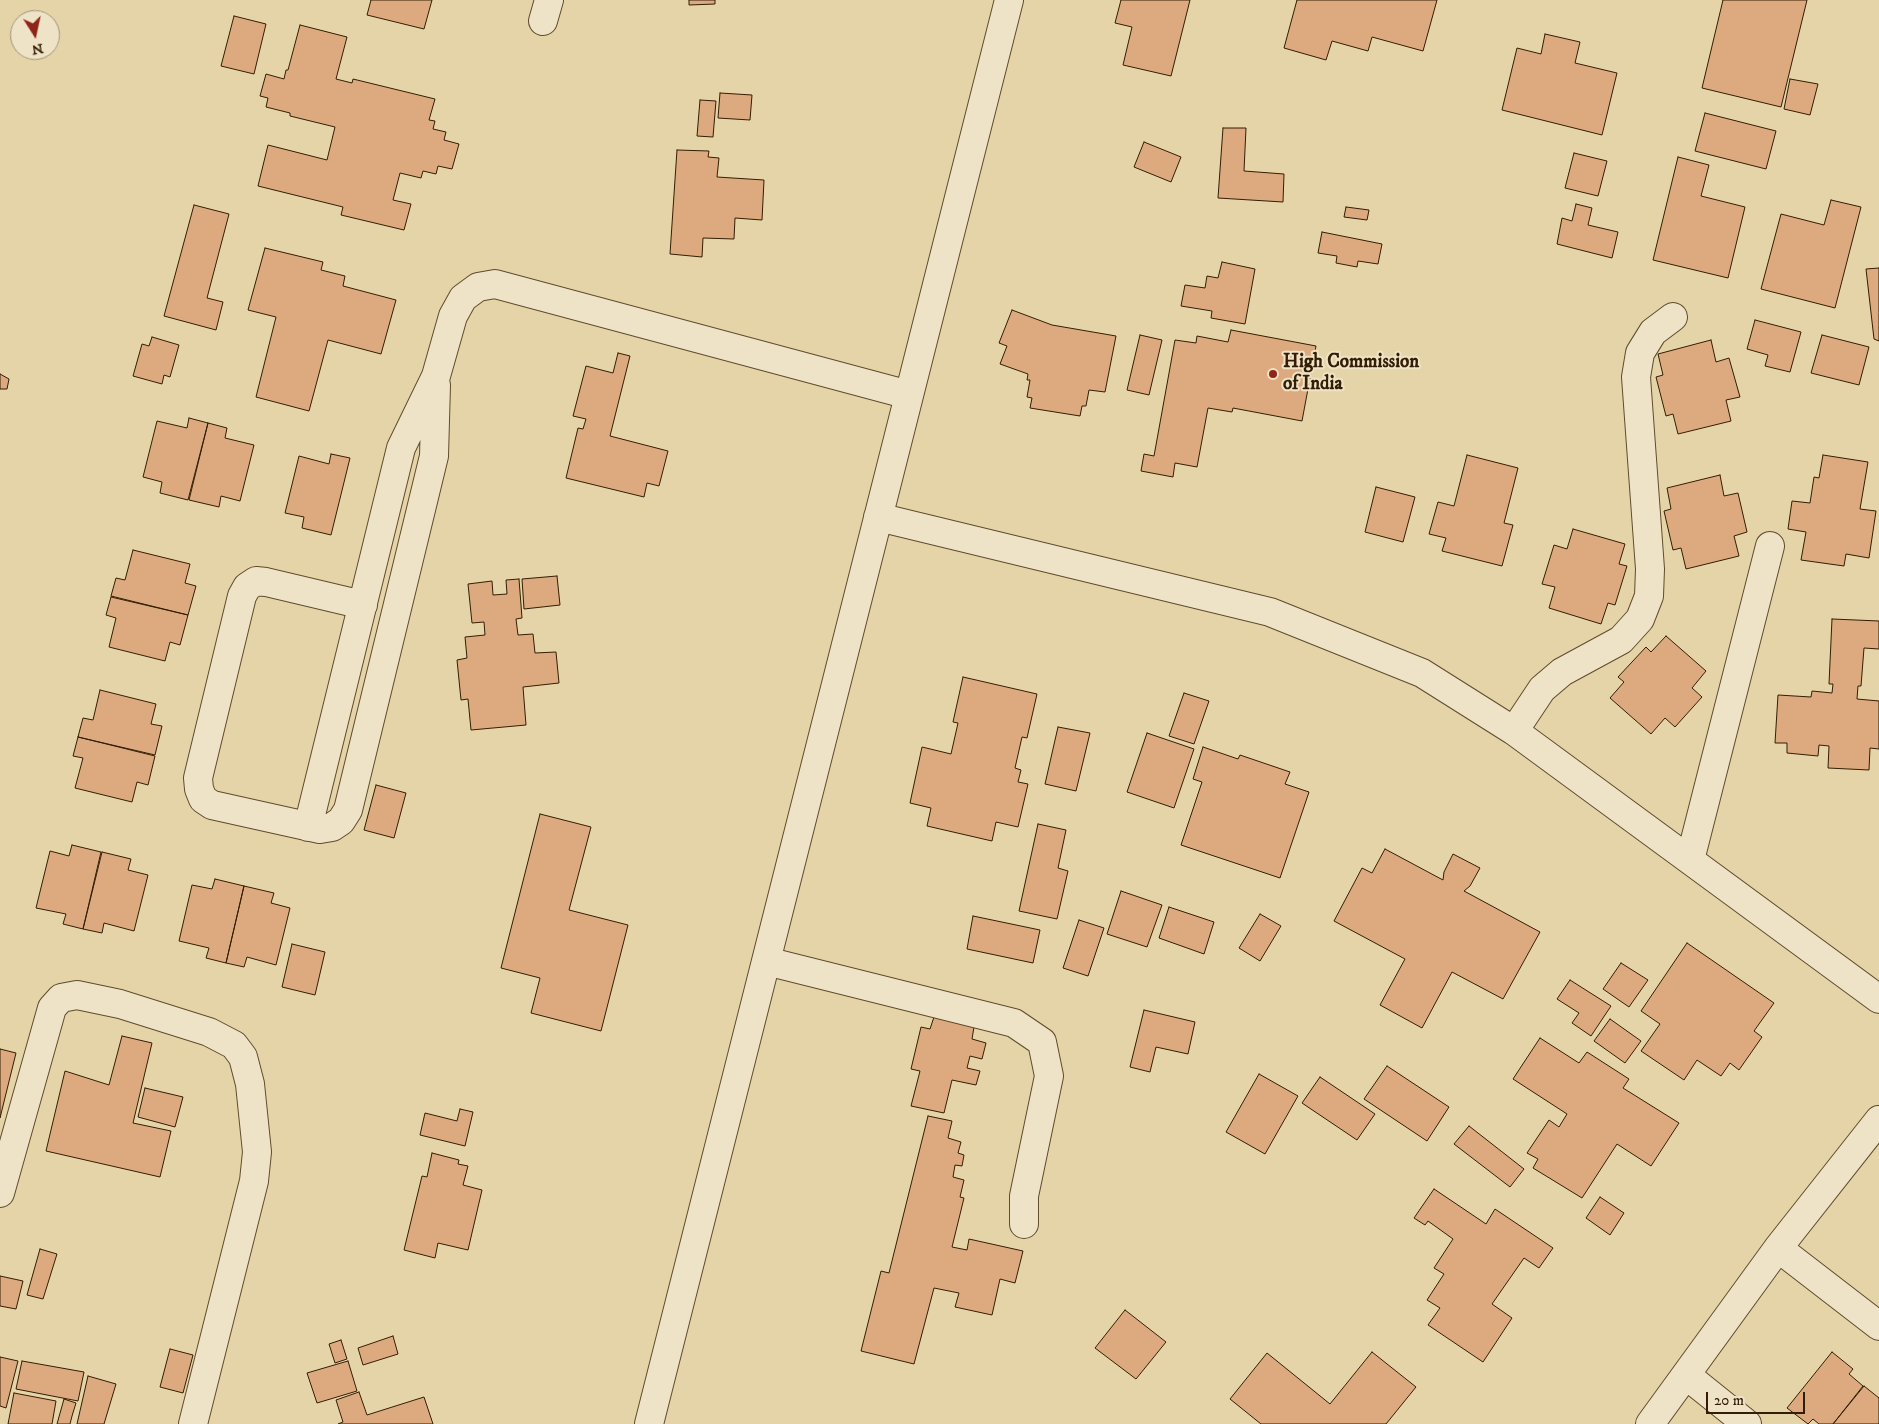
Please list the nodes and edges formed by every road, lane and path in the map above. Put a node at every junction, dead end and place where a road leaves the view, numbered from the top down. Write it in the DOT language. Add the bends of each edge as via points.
graph roads {
  1 [pos="1009,0"];
  2 [pos="1673,317"];
  3 [pos="436,376"];
  4 [pos="909,396"];
  5 [pos="878,517"];
  6 [pos="1770,546"];
  7 [pos="363,605"];
  8 [pos="1514,731"];
  9 [pos="308,827"];
  10 [pos="1690,860"];
  11 [pos="766,961"];
  12 [pos="1879,1000"];
  13 [pos="1879,1120"];
  14 [pos="0,1193"];
  15 [pos="1024,1224"];
  16 [pos="1778,1248"];
  17 [pos="1879,1326"];
  18 [pos="1686,1375"];
  19 [pos="193,1424"];
  20 [pos="649,1424"];
  21 [pos="1650,1424"];
  22 [pos="1746,1424"];
  1 -- 4 [label="street"];
  2 -- 8 [label="street" via="1652,332 1640,353 1636,377 1650,570 1649,596 1640,619 1621,640 1562,672 1542,689"];
  3 -- 4 [label="street" via="453,316 463,298 478,287 495,284"];
  3 -- 7 [label="street" via="402,448"];
  3 -- 9 [label="street" via="434,456 348,810 332,827"];
  4 -- 5 [label="street"];
  5 -- 8 [label="street" via="1270,612 1422,673"];
  5 -- 11 [label="street"];
  6 -- 10 [label="street"];
  7 -- 9 [label="street"];
  7 -- 9 [label="street" via="256,581 247,587 240,605 198,778 199,789 203,798 212,805"];
  8 -- 10 [label="street"];
  10 -- 12 [label="street"];
  11 -- 15 [label="street" via="1014,1022 1042,1042 1049,1076 1024,1196"];
  11 -- 20 [label="street"];
  13 -- 16 [label="street"];
  14 -- 19 [label="street" via="52,1008 61,998 77,996 120,1004 209,1032 234,1045 243,1057 250,1084 257,1152 254,1181"];
  16 -- 17 [label="street"];
  16 -- 18 [label="street"];
  18 -- 21 [label="street"];
  18 -- 22 [label="street"];
}
